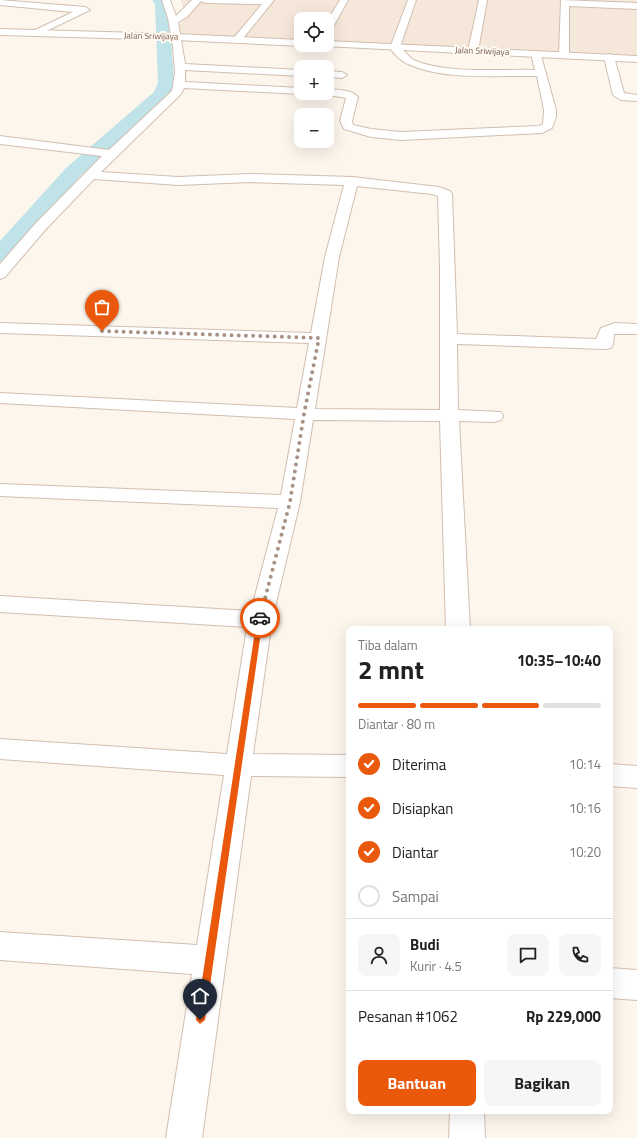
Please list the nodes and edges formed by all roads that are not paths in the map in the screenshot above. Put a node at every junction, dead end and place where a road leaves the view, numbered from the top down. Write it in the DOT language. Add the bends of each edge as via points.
graph roads {
  1 [pos="166,0"];
  2 [pos="197,0"];
  3 [pos="205,0"];
  4 [pos="344,0"];
  5 [pos="412,0"];
  6 [pos="483,0"];
  7 [pos="636,0"];
  8 [pos="269,1"];
  9 [pos="0,2"];
  10 [pos="565,2"];
  11 [pos="93,3"];
  12 [pos="637,3"];
  13 [pos="637,6"];
  14 [pos="85,10"];
  15 [pos="334,17"];
  16 [pos="174,20"];
  17 [pos="0,32"];
  18 [pos="36,33"];
  19 [pos="172,37"];
  20 [pos="237,40"];
  21 [pos="294,43"];
  22 [pos="334,44"];
  23 [pos="395,48"];
  24 [pos="473,51"];
  25 [pos="536,54"];
  26 [pos="564,55"];
  27 [pos="609,57"];
  28 [pos="637,58"];
  29 [pos="181,67"];
  30 [pos="294,73"];
  31 [pos="540,73"];
  32 [pos="334,74"];
  33 [pos="342,75"];
  34 [pos="181,85"];
  35 [pos="294,91"];
  36 [pos="334,93"];
  37 [pos="637,98"];
  38 [pos="0,140"];
  39 [pos="106,153"];
  40 [pos="90,175"];
  41 [pos="352,181"];
  42 [pos="0,274"];
  43 [pos="0,328"];
  44 [pos="637,329"];
  45 [pos="319,338"];
  46 [pos="449,339"];
  47 [pos="0,398"];
  48 [pos="304,414"];
  49 [pos="449,415"];
  50 [pos="494,416"];
  51 [pos="0,490"];
  52 [pos="290,502"];
  53 [pos="0,604"];
  54 [pos="260,620"];
  55 [pos="458,626"];
  56 [pos="0,749"];
  57 [pos="239,765"];
  58 [pos="346,766"];
  59 [pos="613,775"];
  60 [pos="637,777"];
  61 [pos="0,946"];
  62 [pos="209,960"];
  63 [pos="467,1114"];
  64 [pos="184,1138"];
  65 [pos="467,1138"];
  1 -- 16 [label="street"];
  2 -- 16 [label="street" via="184,14"];
  3 -- 8 [label="street"];
  4 -- 15 [label="street"];
  5 -- 23 [label="street"];
  6 -- 24 [label="street"];
  7 -- 12 [label="street"];
  8 -- 20 [label="street"];
  9 -- 14 [label="street"];
  10 -- 13 [label="street"];
  10 -- 26 [label="street"];
  11 -- 14 [label="street"];
  14 -- 18 [label="street"];
  16 -- 19 [label="street"];
  17 -- 18 [label="street, Jalan Sriwijaya"];
  18 -- 19 [label="street, Jalan Sriwijaya"];
  19 -- 20 [label="street, Jalan Sriwijaya"];
  19 -- 29 [label="street"];
  20 -- 21 [label="street, Jalan Sriwijaya"];
  22 -- 23 [label="street, Jalan Sriwijaya"];
  23 -- 24 [label="street, Jalan Sriwijaya"];
  23 -- 31 [label="street" via="409,62 427,68"];
  24 -- 25 [label="street, Jalan Sriwijaya"];
  25 -- 26 [label="street, Jalan Sriwijaya"];
  25 -- 31 [label="street"];
  26 -- 27 [label="street, Jalan Sriwijaya"];
  27 -- 28 [label="street, Jalan Sriwijaya"];
  27 -- 37 [label="street" via="619,95"];
  29 -- 30 [label="street"];
  29 -- 34 [label="street"];
  31 -- 36 [label="street" via="547,92 550,122 542,129 532,130 401,136 371,133 348,127 346,121 352,97"];
  32 -- 33 [label="street"];
  34 -- 35 [label="street"];
  34 -- 39 [label="street" via="177,92"];
  38 -- 39 [label="street"];
  39 -- 40 [label="street"];
  40 -- 41 [label="street" via="178,181 250,178"];
  40 -- 42 [label="street"];
  41 -- 45 [label="street" via="332,257"];
  41 -- 46 [label="street" via="434,190 445,194"];
  43 -- 45 [label="street"];
  44 -- 46 [label="street" via="615,328 607,332 604,337 605,344"];
  45 -- 48 [label="street"];
  46 -- 49 [label="street"];
  47 -- 48 [label="street"];
  48 -- 49 [label="street"];
  48 -- 52 [label="street"];
  49 -- 50 [label="street"];
  49 -- 55 [label="street"];
  51 -- 52 [label="street"];
  52 -- 54 [label="street"];
  53 -- 54 [label="street"];
  54 -- 57 [label="street"];
  56 -- 57 [label="street"];
  57 -- 58 [label="street"];
  57 -- 62 [label="street"];
  59 -- 60 [label="street"];
  61 -- 62 [label="street"];
  62 -- 64 [label="street"];
  63 -- 65 [label="street"];
}
